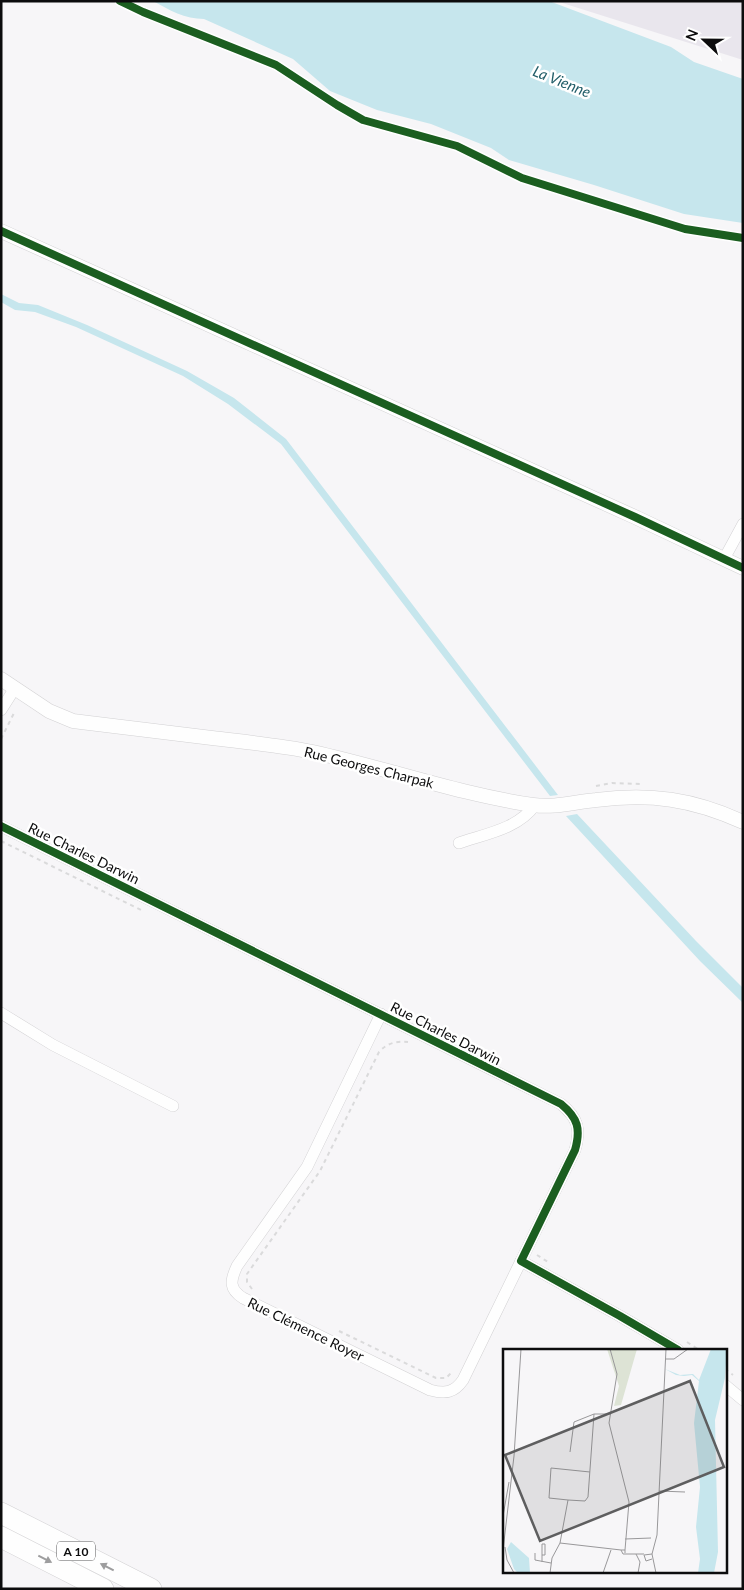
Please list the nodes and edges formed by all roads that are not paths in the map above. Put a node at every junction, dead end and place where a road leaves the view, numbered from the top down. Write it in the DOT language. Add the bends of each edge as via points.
graph roads {
  1 [pos="1,231"];
  2 [pos="743,524"];
  3 [pos="724,559"];
  4 [pos="743,568"];
  5 [pos="1,679"];
  6 [pos="15,688"];
  7 [pos="1,710"];
  8 [pos="536,805"];
  9 [pos="743,822"];
  10 [pos="1,826"];
  11 [pos="459,843"];
  12 [pos="1,1013"];
  13 [pos="381,1014"];
  14 [pos="173,1106"];
  15 [pos="521,1261"];
  16 [pos="676,1349"];
  17 [pos="726,1387"];
  18 [pos="743,1400"];
  19 [pos="1,1513"];
  20 [pos="1,1537"];
  21 [pos="103,1589"];
  22 [pos="150,1589"];
  1 -- 3 [label="street"];
  2 -- 3 [label="street"];
  3 -- 4 [label="street"];
  5 -- 6 [label="street, Rue Georges Charpak"];
  6 -- 7 [label="street"];
  6 -- 8 [label="street, Rue Georges Charpak" via="49,711 73,721 311,752 486,796"];
  8 -- 9 [label="street, Rue Georges Charpak" via="552,807 652,796 688,802"];
  8 -- 11 [label="street" via="513,824"];
  10 -- 13 [label="street, Rue Charles Darwin"];
  12 -- 14 [label="street" via="53,1045"];
  13 -- 15 [label="street, Rue Charles Darwin" via="561,1104 575,1119 578,1129 575,1150"];
  13 -- 15 [label="street, Rue Clémence Royer" via="307,1167 237,1266 232,1276 235,1293 430,1390 450,1392 463,1380"];
  15 -- 16 [label="street"];
  17 -- 18 [label="street"];
  22 -- 19 [label="highway, A 10, one-way"];
  20 -- 21 [label="highway, A 10, one-way"];
}
